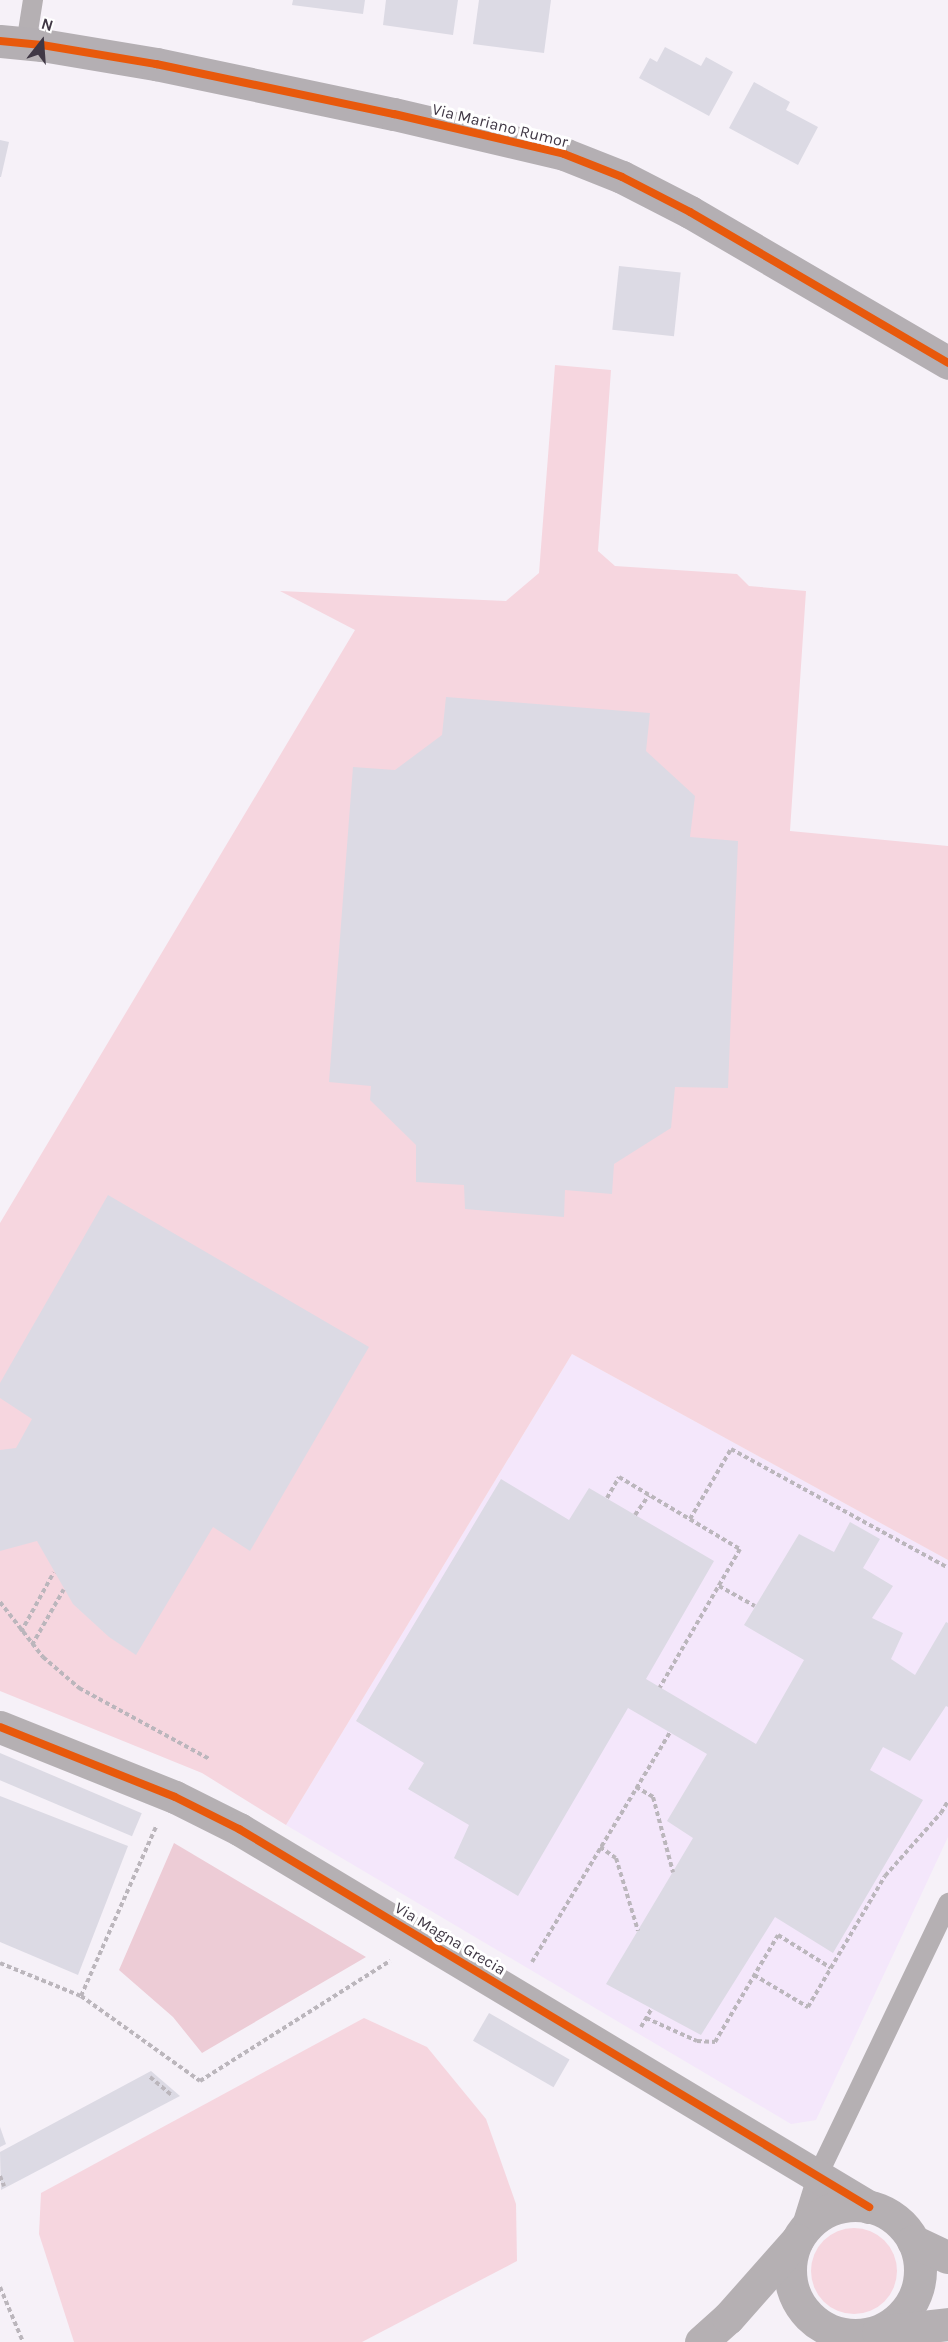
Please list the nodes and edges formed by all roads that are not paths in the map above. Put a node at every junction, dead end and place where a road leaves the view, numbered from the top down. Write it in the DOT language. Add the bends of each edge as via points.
graph roads {
  1 [pos="33,0"];
  2 [pos="13,43"];
  3 [pos="948,363"];
  4 [pos="0,1727"];
  5 [pos="948,1903"];
  6 [pos="816,2177"];
  7 [pos="869,2207"];
  8 [pos="798,2238"];
  9 [pos="914,2241"];
  10 [pos="948,2257"];
  11 [pos="948,2324"];
  12 [pos="859,2333"];
  13 [pos="701,2342"];
  14 [pos="811,2342"];
  1 -- 2 [label="lane"];
  2 -- 3 [label="street, Via Mariano Rumor" via="156,64 564,154 622,177 690,212"];
  4 -- 6 [label="street, Via Magna Grecia" via="175,1797 239,1829"];
  5 -- 6 [label="lane"];
  6 -- 7 [label="street, Via Magna Grecia"];
  6 -- 8 [label="lane"];
  7 -- 8 [label="street" via="848,2205 828,2211 811,2222"];
  7 -- 9 [label="street" via="887,2213"];
  8 -- 12 [label="street" via="790,2272 801,2306 828,2329"];
  8 -- 13 [label="street" via="735,2310"];
  9 -- 10 [label="street"];
  9 -- 12 [label="street" via="920,2259 915,2296 898,2318"];
  11 -- 12 [label="street"];
  12 -- 14 [label="street"];
}
